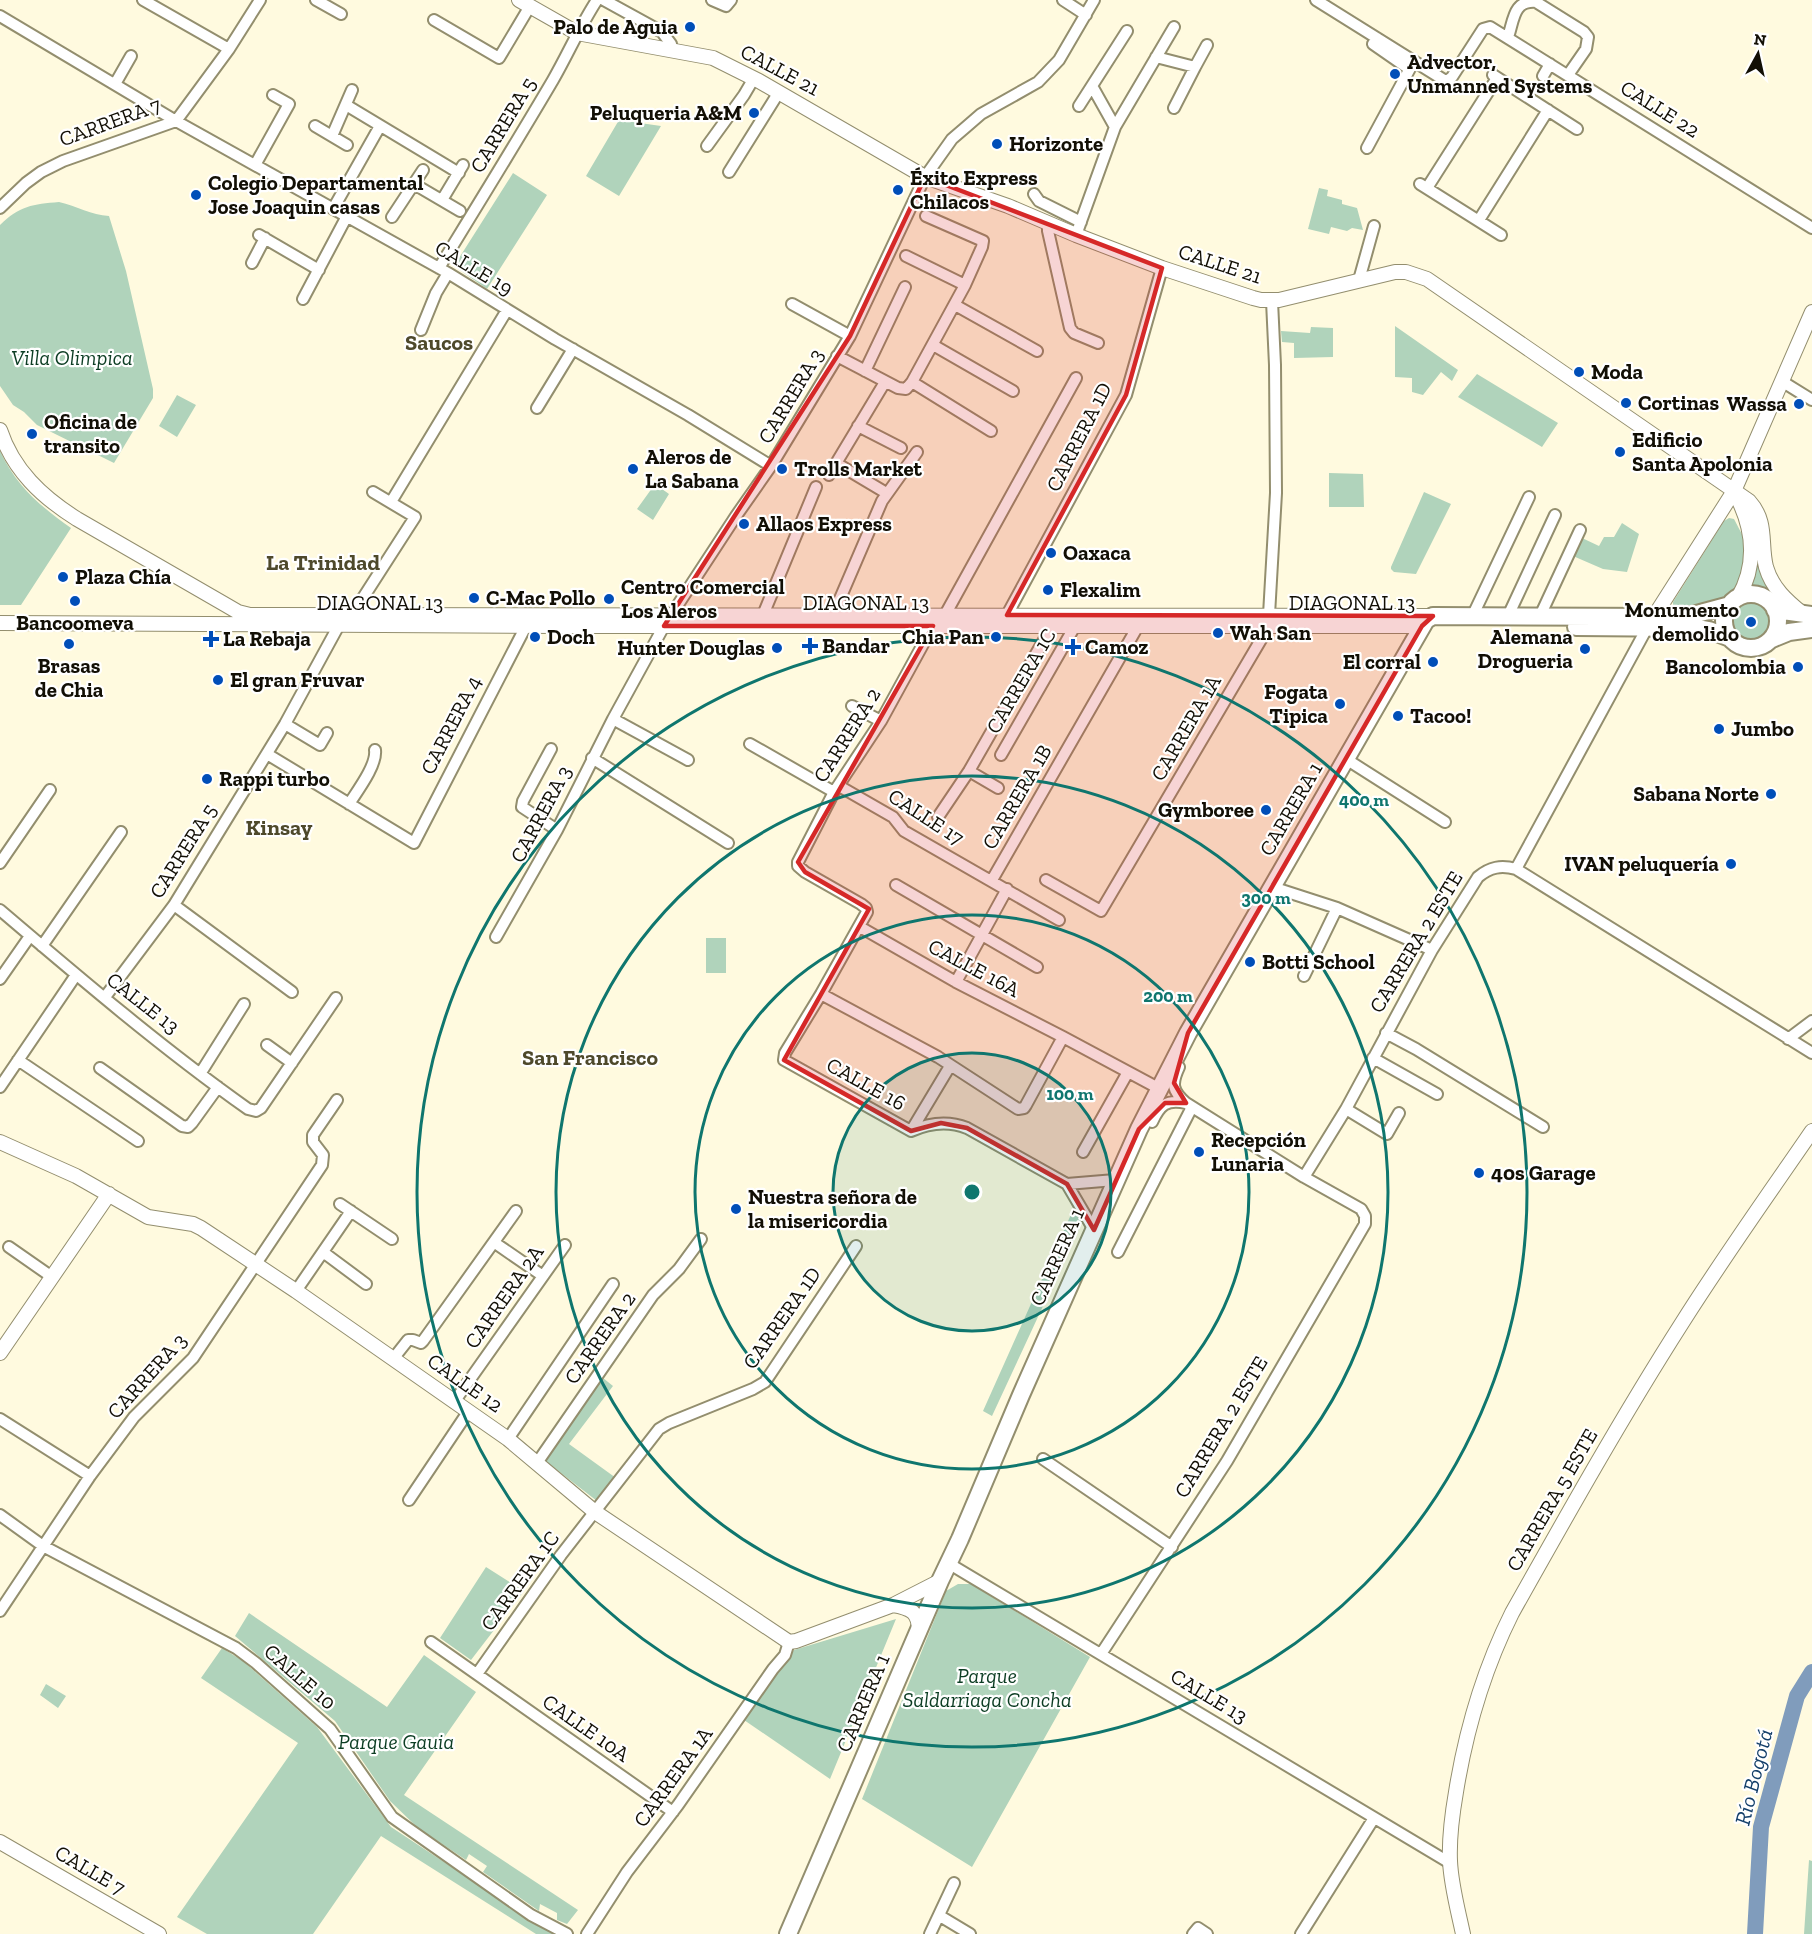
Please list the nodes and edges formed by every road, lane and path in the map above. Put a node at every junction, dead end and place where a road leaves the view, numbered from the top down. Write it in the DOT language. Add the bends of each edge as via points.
graph roads {
  1 [pos="143,0"];
  2 [pos="260,0"];
  3 [pos="316,0"];
  4 [pos="597,0"];
  5 [pos="604,0"];
  6 [pos="712,0"];
  7 [pos="731,0"];
  8 [pos="1063,0"];
  9 [pos="1094,0"];
  10 [pos="1316,0"];
  11 [pos="524,3"];
  12 [pos="341,14"];
  13 [pos="1086,15"];
  14 [pos="0,16"];
  15 [pos="434,20"];
  16 [pos="1174,27"];
  17 [pos="1127,31"];
  18 [pos="577,33"];
  19 [pos="1508,37"];
  20 [pos="1207,45"];
  21 [pos="229,49"];
  22 [pos="669,50"];
  23 [pos="131,56"];
  24 [pos="1156,57"];
  25 [pos="1550,64"];
  26 [pos="1412,65"];
  27 [pos="1195,67"];
  28 [pos="1568,75"];
  29 [pos="1543,76"];
  30 [pos="754,78"];
  31 [pos="115,84"];
  32 [pos="1092,86"];
  33 [pos="352,90"];
  34 [pos="779,92"];
  35 [pos="273,95"];
  36 [pos="346,105"];
  37 [pos="1079,106"];
  38 [pos="1174,108"];
  39 [pos="1548,110"];
  40 [pos="176,121"];
  41 [pos="315,126"];
  42 [pos="380,126"];
  43 [pos="1115,127"];
  44 [pos="1577,129"];
  45 [pos="332,136"];
  46 [pos="347,145"];
  47 [pos="707,146"];
  48 [pos="1367,148"];
  49 [pos="255,165"];
  50 [pos="423,170"];
  51 [pos="729,172"];
  52 [pos="926,177"];
  53 [pos="414,184"];
  54 [pos="1034,194"];
  55 [pos="442,200"];
  56 [pos="0,208"];
  57 [pos="333,209"];
  58 [pos="460,211"];
  59 [pos="347,216"];
  60 [pos="926,216"];
  61 [pos="392,218"];
  62 [pos="1479,220"];
  63 [pos="1048,223"];
  64 [pos="1374,226"];
  65 [pos="1812,228"];
  66 [pos="1079,229"];
  67 [pos="1501,234"];
  68 [pos="906,256"];
  69 [pos="252,263"];
  70 [pos="1162,268"];
  71 [pos="319,270"];
  72 [pos="444,271"];
  73 [pos="1359,280"];
  74 [pos="965,285"];
  75 [pos="905,287"];
  76 [pos="303,298"];
  77 [pos="1272,301"];
  78 [pos="792,304"];
  79 [pos="955,305"];
  80 [pos="507,310"];
  81 [pos="1812,312"];
  82 [pos="420,330"];
  83 [pos="850,336"];
  84 [pos="1098,343"];
  85 [pos="933,345"];
  86 [pos="573,350"];
  87 [pos="1037,351"];
  88 [pos="837,356"];
  89 [pos="865,371"];
  90 [pos="1076,378"];
  91 [pos="885,382"];
  92 [pos="912,382"];
  93 [pos="1783,382"];
  94 [pos="1013,392"];
  95 [pos="1812,400"];
  96 [pos="537,408"];
  97 [pos="858,426"];
  98 [pos="991,431"];
  99 [pos="1,436"];
  100 [pos="901,448"];
  101 [pos="917,453"];
  102 [pos="836,463"];
  103 [pos="771,466"];
  104 [pos="829,475"];
  105 [pos="816,487"];
  106 [pos="883,491"];
  107 [pos="373,492"];
  108 [pos="1734,492"];
  109 [pos="1529,497"];
  110 [pos="391,502"];
  111 [pos="1555,515"];
  112 [pos="1715,523"];
  113 [pos="1580,530"];
  114 [pos="1749,530"];
  115 [pos="210,595"];
  116 [pos="1734,601"];
  117 [pos="1775,610"];
  118 [pos="1808,614"];
  119 [pos="352,615"];
  120 [pos="763,615"];
  121 [pos="833,615"];
  122 [pos="945,615"];
  123 [pos="1007,615"];
  124 [pos="1508,616"];
  125 [pos="1540,616"];
  126 [pos="1472,617"];
  127 [pos="1269,620"];
  128 [pos="668,621"];
  129 [pos="1428,621"];
  130 [pos="0,622"];
  131 [pos="1651,622"];
  132 [pos="162,625"];
  133 [pos="339,625"];
  134 [pos="526,626"];
  135 [pos="933,626"];
  136 [pos="1052,626"];
  137 [pos="1075,626"];
  138 [pos="1138,626"];
  139 [pos="1812,629"];
  140 [pos="1730,638"];
  141 [pos="1772,639"];
  142 [pos="852,706"];
  143 [pos="613,719"];
  144 [pos="881,721"];
  145 [pos="285,724"];
  146 [pos="327,732"];
  147 [pos="750,744"];
  148 [pos="551,749"];
  149 [pos="375,750"];
  150 [pos="267,753"];
  151 [pos="1000,755"];
  152 [pos="592,758"];
  153 [pos="1346,759"];
  154 [pos="688,760"];
  155 [pos="969,771"];
  156 [pos="998,788"];
  157 [pos="836,789"];
  158 [pos="50,790"];
  159 [pos="350,804"];
  160 [pos="938,817"];
  161 [pos="1445,822"];
  162 [pos="557,830"];
  163 [pos="121,832"];
  164 [pos="728,843"];
  165 [pos="0,863"];
  166 [pos="1516,869"];
  167 [pos="992,880"];
  168 [pos="1046,880"];
  169 [pos="896,885"];
  170 [pos="1272,887"];
  171 [pos="1007,889"];
  172 [pos="174,905"];
  173 [pos="1337,908"];
  174 [pos="0,910"];
  175 [pos="1059,920"];
  176 [pos="860,927"];
  177 [pos="982,935"];
  178 [pos="30,936"];
  179 [pos="496,937"];
  180 [pos="42,946"];
  181 [pos="1432,950"];
  182 [pos="1037,967"];
  183 [pos="76,975"];
  184 [pos="1304,976"];
  185 [pos="0,979"];
  186 [pos="956,982"];
  187 [pos="292,992"];
  188 [pos="821,994"];
  189 [pos="105,997"];
  190 [pos="336,998"];
  191 [pos="244,1004"];
  192 [pos="1812,1021"];
  193 [pos="1188,1033"];
  194 [pos="1386,1034"];
  195 [pos="1063,1037"];
  196 [pos="1788,1039"];
  197 [pos="267,1045"];
  198 [pos="1812,1053"];
  199 [pos="1373,1058"];
  200 [pos="18,1060"];
  201 [pos="292,1063"];
  202 [pos="950,1066"];
  203 [pos="100,1068"];
  204 [pos="1128,1072"];
  205 [pos="200,1074"];
  206 [pos="0,1087"];
  207 [pos="218,1088"];
  208 [pos="1160,1089"];
  209 [pos="1437,1094"];
  210 [pos="337,1100"];
  211 [pos="1189,1105"];
  212 [pos="1346,1109"];
  213 [pos="1399,1113"];
  214 [pos="1543,1127"];
  215 [pos="1139,1130"];
  216 [pos="911,1131"];
  217 [pos="1812,1131"];
  218 [pos="138,1141"];
  219 [pos="0,1142"];
  220 [pos="1083,1152"];
  221 [pos="1304,1177"];
  222 [pos="1115,1180"];
  223 [pos="1067,1184"];
  224 [pos="109,1194"];
  225 [pos="340,1204"];
  226 [pos="351,1211"];
  227 [pos="516,1212"];
  228 [pos="1094,1230"];
  229 [pos="392,1239"];
  230 [pos="701,1239"];
  231 [pos="495,1243"];
  232 [pos="565,1245"];
  233 [pos="856,1246"];
  234 [pos="9,1247"];
  235 [pos="323,1252"];
  236 [pos="1118,1252"];
  237 [pos="256,1264"];
  238 [pos="543,1276"];
  239 [pos="52,1277"];
  240 [pos="366,1284"];
  241 [pos="613,1284"];
  242 [pos="296,1291"];
  243 [pos="2,1347"];
  244 [pos="393,1359"];
  245 [pos="454,1402"];
  246 [pos="468,1412"];
  247 [pos="0,1419"];
  248 [pos="508,1439"];
  249 [pos="1043,1460"];
  250 [pos="537,1463"];
  251 [pos="90,1476"];
  252 [pos="409,1500"];
  253 [pos="595,1512"];
  254 [pos="0,1515"];
  255 [pos="43,1546"];
  256 [pos="1172,1547"];
  257 [pos="948,1563"];
  258 [pos="940,1581"];
  259 [pos="893,1605"];
  260 [pos="0,1611"];
  261 [pos="919,1631"];
  262 [pos="431,1642"];
  263 [pos="788,1654"];
  264 [pos="1101,1654"];
  265 [pos="477,1674"];
  266 [pos="673,1812"];
  267 [pos="1374,1818"];
  268 [pos="0,1842"];
  269 [pos="1450,1863"];
  270 [pos="954,1882"];
  271 [pos="939,1916"];
  272 [pos="159,1934"];
  273 [pos="567,1934"];
  274 [pos="587,1934"];
  275 [pos="788,1934"];
  276 [pos="930,1934"];
  277 [pos="970,1934"];
  278 [pos="1193,1934"];
  279 [pos="1208,1934"];
  280 [pos="1301,1934"];
  281 [pos="1463,1934"];
  1 -- 21 [label="street"];
  2 -- 21 [label="street, CARRERA 7"];
  3 -- 12 [label="street"];
  4 -- 18 [label="street, CARRERA 5"];
  5 -- 22 [label="street" via="662,32 671,44"];
  6 -- 7 [label="street" via="726,6"];
  8 -- 13 [label="street"];
  9 -- 13 [label="street, CARRERA 3"];
  10 -- 26 [label="street" via="1377,38 1372,44"];
  11 -- 15 [label="street" via="499,58"];
  11 -- 18 [label="street, CALLE 21"];
  13 -- 52 [label="street, CARRERA 3" via="1052,68 1038,82 981,114 952,138"];
  14 -- 31 [label="street, CALLE 19"];
  16 -- 24 [label="street"];
  17 -- 32 [label="street"];
  18 -- 22 [label="street, CALLE 21"];
  18 -- 72 [label="street, CARRERA 5"];
  19 -- 25 [label="street, CALLE 22"];
  19 -- 26 [label="street, CALLE 22" via="1486,27 1448,80"];
  19 -- 28 [label="street" via="1516,10 1526,2 1536,2 1584,32 1588,37 1586,49"];
  20 -- 27 [label="street"];
  21 -- 40 [label="street, CARRERA 7"];
  22 -- 30 [label="street, CALLE 21" via="713,58"];
  23 -- 31 [label="street"];
  24 -- 27 [label="street"];
  24 -- 43 [label="street"];
  25 -- 28 [label="street, CALLE 22"];
  25 -- 29 [label="street"];
  26 -- 48 [label="street"];
  27 -- 38 [label="street"];
  28 -- 65 [label="street, CALLE 22"];
  30 -- 34 [label="street, CALLE 21"];
  30 -- 47 [label="street"];
  31 -- 40 [label="street, CALLE 19"];
  32 -- 37 [label="street"];
  32 -- 43 [label="street"];
  33 -- 36 [label="street"];
  34 -- 51 [label="street"];
  34 -- 52 [label="street, CALLE 21"];
  35 -- 49 [label="street" via="289,104"];
  36 -- 42 [label="street"];
  36 -- 45 [label="street"];
  39 -- 44 [label="street"];
  39 -- 62 [label="street"];
  39 -- 62 [label="street" via="1531,95 1495,76 1424,186"];
  40 -- 49 [label="street, CALLE 19"];
  40 -- 56 [label="street, CARRERA 7" via="63,161 26,183"];
  41 -- 45 [label="street"];
  42 -- 55 [label="street" via="461,169"];
  42 -- 57 [label="street"];
  43 -- 66 [label="street"];
  45 -- 46 [label="street"];
  49 -- 57 [label="street, CALLE 19"];
  50 -- 53 [label="street"];
  52 -- 63 [label="street, CALLE 21"];
  52 -- 83 [label="street, CARRERA 3"];
  53 -- 55 [label="street"];
  53 -- 61 [label="street"];
  54 -- 66 [label="street"];
  55 -- 58 [label="street"];
  57 -- 59 [label="street, CALLE 19"];
  59 -- 71 [label="street"];
  59 -- 72 [label="street, CALLE 19"];
  60 -- 74 [label="street" via="983,241"];
  62 -- 67 [label="street"];
  63 -- 66 [label="street, CALLE 21"];
  63 -- 84 [label="street" via="1070,328"];
  64 -- 73 [label="street"];
  66 -- 70 [label="street, CALLE 21"];
  68 -- 74 [label="street"];
  69 -- 71 [label="street" via="262,237"];
  70 -- 77 [label="street, CALLE 21"];
  70 -- 123 [label="street, CARRERA 1D" via="1126,395"];
  71 -- 76 [label="street"];
  72 -- 80 [label="street, CALLE 19"];
  72 -- 82 [label="street, CARRERA 5"];
  73 -- 77 [label="street, CALLE 21"];
  73 -- 108 [label="street, CALLE 21" via="1399,272 1427,279"];
  74 -- 79 [label="street"];
  75 -- 89 [label="street"];
  77 -- 127 [label="street, CARRERA 1A" via="1276,493"];
  78 -- 83 [label="street"];
  79 -- 85 [label="street"];
  79 -- 87 [label="street"];
  80 -- 86 [label="street, CALLE 19"];
  80 -- 110 [label="street"];
  81 -- 93 [label="street"];
  83 -- 88 [label="street, CARRERA 3"];
  85 -- 92 [label="street"];
  85 -- 94 [label="street"];
  86 -- 96 [label="street"];
  86 -- 103 [label="street, CALLE 19"];
  88 -- 89 [label="street"];
  88 -- 103 [label="street, CARRERA 3"];
  89 -- 91 [label="street"];
  90 -- 122 [label="street"];
  91 -- 92 [label="street" via="906,389"];
  91 -- 97 [label="street"];
  92 -- 98 [label="street"];
  93 -- 95 [label="street"];
  93 -- 108 [label="street"];
  97 -- 100 [label="street"];
  97 -- 102 [label="street"];
  99 -- 115 [label="street, DIAGONAL 13" via="22,472 54,504"];
  101 -- 121 [label="street" via="882,501"];
  102 -- 104 [label="street"];
  102 -- 106 [label="street"];
  103 -- 128 [label="street, CARRERA 3"];
  105 -- 120 [label="street"];
  107 -- 110 [label="street"];
  108 -- 112 [label="street"];
  108 -- 114 [label="street"];
  108 -- 118 [label="street, CALLE 21" via="1749,501 1759,515 1766,566 1773,584 1786,601"];
  109 -- 126 [label="street"];
  110 -- 119 [label="street" via="415,517"];
  111 -- 124 [label="street"];
  112 -- 114 [label="street" via="1720,518 1733,517"];
  112 -- 131 [label="street"];
  113 -- 125 [label="street"];
  114 -- 116 [label="street" via="1751,565 1745,585"];
  115 -- 119 [label="street, DIAGONAL 13" via="250,615"];
  115 -- 132 [label="street" via="220,610 217,618 171,619"];
  116 -- 117 [label="main road" via="1749,595 1760,596"];
  116 -- 131 [label="main road, DIAGONAL 13" via="1693,615"];
  116 -- 140 [label="main road" via="1724,616"];
  117 -- 118 [label="main road"];
  117 -- 141 [label="main road" via="1777,628"];
  119 -- 128 [label="street, DIAGONAL 13"];
  120 -- 121 [label="street, DIAGONAL 13"];
  120 -- 128 [label="street, DIAGONAL 13"];
  121 -- 122 [label="street, DIAGONAL 13"];
  122 -- 123 [label="street, DIAGONAL 13"];
  123 -- 127 [label="street, DIAGONAL 13"];
  124 -- 125 [label="main road, DIAGONAL 13"];
  124 -- 126 [label="main road, DIAGONAL 13"];
  125 -- 131 [label="main road, DIAGONAL 13"];
  126 -- 129 [label="main road, DIAGONAL 13"];
  127 -- 129 [label="street, DIAGONAL 13"];
  127 -- 138 [label="street, DIAGONAL 13"];
  127 -- 168 [label="street, CARRERA 1A" via="1101,911"];
  128 -- 134 [label="street, DIAGONAL 13"];
  128 -- 135 [label="street, DIAGONAL 13"];
  128 -- 143 [label="street, CARRERA 3"];
  129 -- 131 [label="main road, DIAGONAL 13"];
  129 -- 153 [label="main road, CARRERA 1"];
  130 -- 132 [label="street, DIAGONAL 13" via="103,627"];
  131 -- 140 [label="main road, DIAGONAL 13" via="1709,630"];
  131 -- 166 [label="street"];
  132 -- 133 [label="street, DIAGONAL 13"];
  133 -- 134 [label="street, DIAGONAL 13"];
  133 -- 145 [label="street, CARRERA 5"];
  134 -- 159 [label="street, CARRERA 4" via="414,843"];
  135 -- 136 [label="street, DIAGONAL 13"];
  135 -- 144 [label="street, CARRERA 2"];
  136 -- 137 [label="street, DIAGONAL 13"];
  136 -- 155 [label="street"];
  137 -- 138 [label="street, DIAGONAL 13"];
  137 -- 151 [label="street, CARRERA 1C"];
  138 -- 167 [label="street, CARRERA 1B"];
  139 -- 141 [label="main road"];
  140 -- 141 [label="main road" via="1750,648"];
  142 -- 144 [label="street"];
  143 -- 152 [label="street, CARRERA 3"];
  143 -- 154 [label="street"];
  144 -- 157 [label="street, CARRERA 2"];
  145 -- 146 [label="street" via="320,744"];
  145 -- 150 [label="street, CARRERA 5"];
  147 -- 157 [label="street, CALLE 17"];
  148 -- 162 [label="street" via="522,807"];
  149 -- 159 [label="street" via="373,764"];
  150 -- 159 [label="street"];
  150 -- 172 [label="street, CARRERA 5"];
  152 -- 162 [label="street, CARRERA 3"];
  152 -- 164 [label="street"];
  153 -- 161 [label="street"];
  153 -- 170 [label="main road, CARRERA 1"];
  155 -- 156 [label="street"];
  155 -- 160 [label="street"];
  157 -- 167 [label="street, CALLE 17" via="893,817 904,831"];
  157 -- 176 [label="street, CARRERA 2" via="798,866 866,908"];
  158 -- 165 [label="street"];
  162 -- 179 [label="street, CARRERA 3"];
  163 -- 180 [label="street"];
  166 -- 181 [label="street, CARRERA 2 ESTE" via="1497,867 1478,877"];
  166 -- 196 [label="street"];
  167 -- 171 [label="street, CARRERA 1B"];
  169 -- 177 [label="street"];
  170 -- 173 [label="street"];
  170 -- 193 [label="main road, CARRERA 1"];
  171 -- 175 [label="street, CARRERA 1B"];
  171 -- 177 [label="street"];
  172 -- 187 [label="street"];
  172 -- 189 [label="street, CARRERA 5"];
  173 -- 181 [label="street"];
  173 -- 184 [label="street"];
  174 -- 178 [label="street, CALLE 13"];
  176 -- 186 [label="street, CALLE 16A"];
  176 -- 188 [label="street"];
  177 -- 182 [label="street"];
  177 -- 186 [label="street"];
  178 -- 180 [label="street, CALLE 13"];
  178 -- 185 [label="street"];
  180 -- 183 [label="street, CALLE 13"];
  181 -- 194 [label="street, CARRERA 2 ESTE"];
  183 -- 189 [label="street, CALLE 13"];
  183 -- 200 [label="street"];
  186 -- 195 [label="street, CALLE 16A"];
  188 -- 202 [label="street"];
  188 -- 216 [label="street, CALLE 16" via="784,1060"];
  189 -- 205 [label="street, CALLE 13"];
  190 -- 201 [label="street"];
  191 -- 205 [label="street"];
  192 -- 196 [label="street"];
  193 -- 208 [label="main road, CARRERA 1"];
  193 -- 211 [label="street" via="1186,1053 1174,1083 1178,1097"];
  194 -- 199 [label="street, CARRERA 2 ESTE"];
  194 -- 214 [label="street"];
  195 -- 202 [label="street" via="1021,1109"];
  195 -- 204 [label="street, CALLE 16A"];
  196 -- 198 [label="street"];
  197 -- 201 [label="street"];
  199 -- 209 [label="street"];
  199 -- 212 [label="street, CARRERA 2 ESTE"];
  200 -- 206 [label="street"];
  200 -- 218 [label="street"];
  201 -- 207 [label="street, CALLE 13" via="256,1111"];
  202 -- 216 [label="street"];
  203 -- 207 [label="street" via="182,1126 192,1123"];
  204 -- 208 [label="street, CALLE 16A"];
  204 -- 220 [label="street"];
  205 -- 207 [label="street, CALLE 13"];
  208 -- 215 [label="main road, CARRERA 1"];
  210 -- 237 [label="street, CARRERA 3" via="313,1135 313,1142 323,1155 322,1165"];
  211 -- 215 [label="street" via="1165,1103 1152,1122"];
  211 -- 221 [label="street"];
  211 -- 236 [label="street"];
  212 -- 213 [label="street" via="1387,1134"];
  212 -- 221 [label="street, CARRERA 2 ESTE"];
  215 -- 222 [label="main road, CARRERA 1"];
  216 -- 223 [label="street, CALLE 16" via="937,1123 957,1124"];
  217 -- 269 [label="street, CARRERA 5 ESTE" via="1681,1324 1512,1612 1489,1665 1462,1753"];
  219 -- 224 [label="street, CALLE 12"];
  221 -- 256 [label="street, CARRERA 2 ESTE" via="1361,1209 1365,1224 1227,1461"];
  222 -- 223 [label="street"];
  222 -- 228 [label="main road, CARRERA 1"];
  223 -- 228 [label="street"];
  224 -- 237 [label="street, CALLE 12" via="148,1217 197,1226"];
  224 -- 239 [label="street"];
  225 -- 226 [label="street"];
  226 -- 229 [label="street"];
  226 -- 235 [label="street"];
  227 -- 231 [label="street"];
  228 -- 257 [label="main road, CARRERA 1"];
  230 -- 250 [label="street, CARRERA 2" via="653,1295"];
  231 -- 238 [label="street"];
  231 -- 244 [label="street" via="423,1341 408,1340"];
  232 -- 238 [label="street, CARRERA 2A"];
  233 -- 253 [label="street, CARRERA 1D" via="765,1382 664,1426"];
  234 -- 239 [label="street"];
  235 -- 240 [label="street"];
  235 -- 242 [label="street"];
  237 -- 242 [label="street, CALLE 12"];
  237 -- 251 [label="street, CARRERA 3" via="193,1358 134,1417"];
  238 -- 245 [label="street, CARRERA 2A"];
  239 -- 243 [label="street"];
  241 -- 248 [label="street, CARRERA 2"];
  242 -- 244 [label="street, CALLE 12"];
  244 -- 245 [label="street, CALLE 12"];
  245 -- 246 [label="street, CALLE 12"];
  246 -- 248 [label="street, CALLE 12"];
  246 -- 252 [label="street"];
  247 -- 251 [label="street"];
  248 -- 250 [label="street, CALLE 12"];
  249 -- 256 [label="street"];
  250 -- 253 [label="street, CALLE 12"];
  251 -- 255 [label="street, CARRERA 3"];
  253 -- 263 [label="street, CALLE 12"];
  253 -- 265 [label="street, CARRERA 1C" via="558,1552"];
  254 -- 255 [label="street, CALLE 10"];
  255 -- 260 [label="street, CARRERA 3"];
  255 -- 273 [label="street, CALLE 10" via="236,1648 330,1729 392,1817 531,1914"];
  256 -- 264 [label="street, CARRERA 2 ESTE"];
  257 -- 258 [label="main road, CARRERA 1"];
  257 -- 264 [label="street, CALLE 13"];
  258 -- 259 [label="street"];
  258 -- 261 [label="main road, CARRERA 1"];
  259 -- 261 [label="street" via="912,1611 918,1619"];
  259 -- 263 [label="street" via="796,1641"];
  261 -- 275 [label="main road, CARRERA 1"];
  262 -- 265 [label="street, CALLE 10A"];
  263 -- 266 [label="street, CARRERA 1A" via="773,1669"];
  264 -- 267 [label="street, CALLE 13"];
  265 -- 266 [label="street, CALLE 10A"];
  266 -- 274 [label="street, CARRERA 1A" via="627,1872"];
  267 -- 269 [label="street, CALLE 13"];
  267 -- 280 [label="street"];
  268 -- 272 [label="street, CALLE 7"];
  269 -- 281 [label="street, CARRERA 5 ESTE"];
  270 -- 271 [label="street"];
  271 -- 276 [label="street"];
  271 -- 277 [label="street"];
  278 -- 279 [label="street" via="1198,1928"];
}
